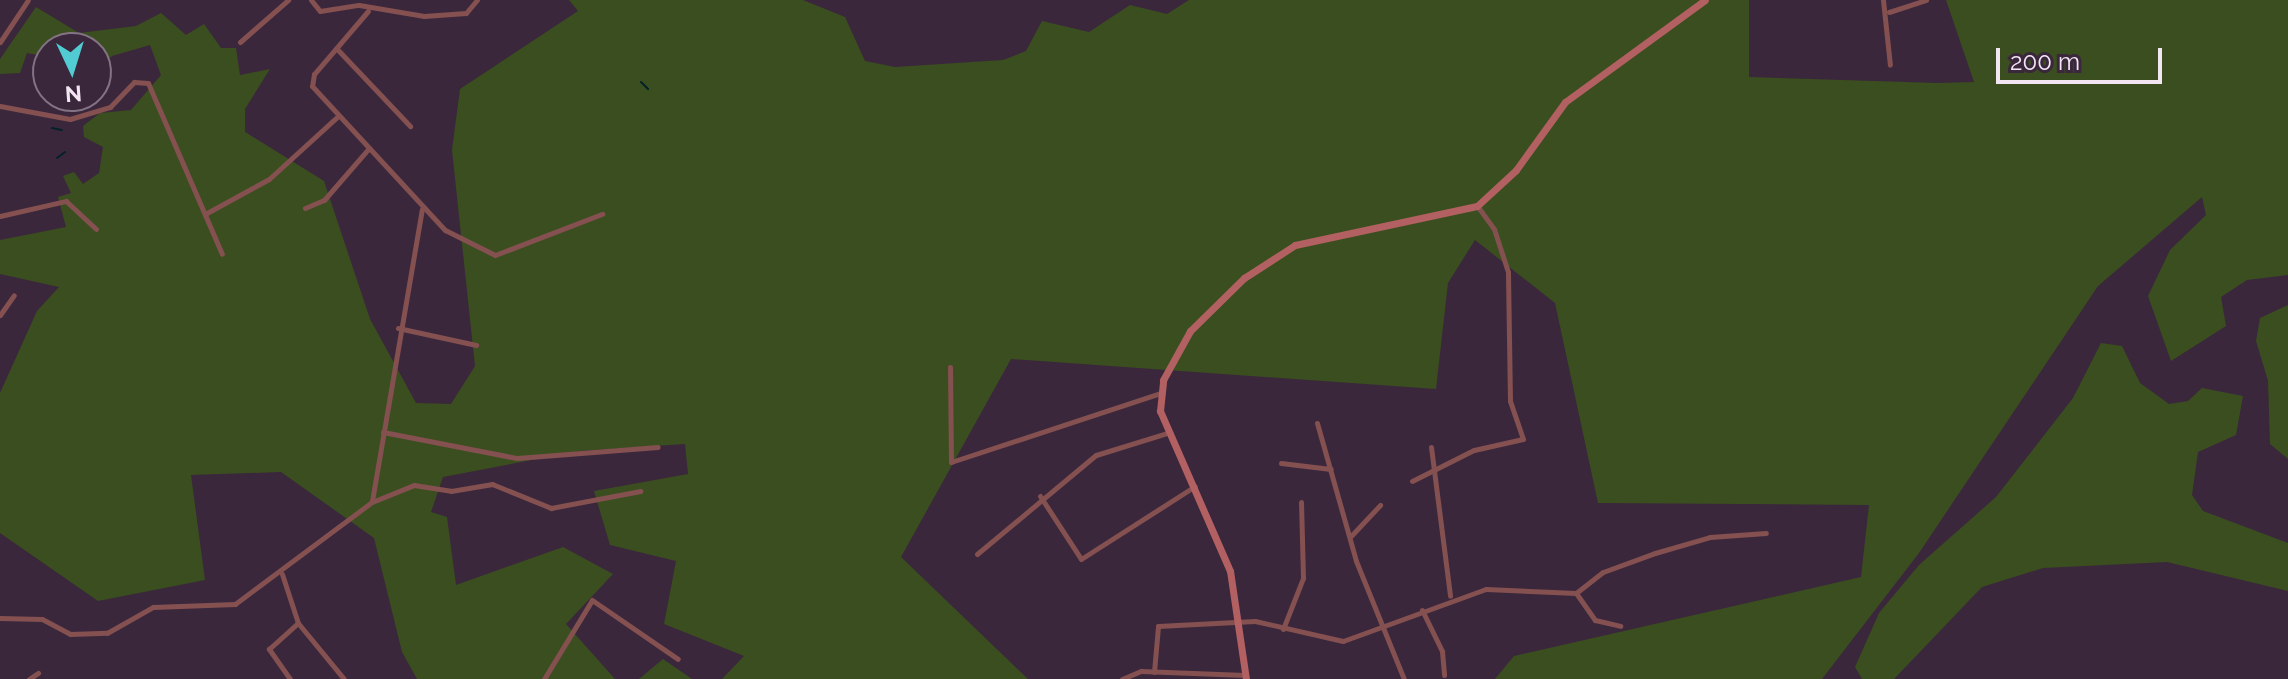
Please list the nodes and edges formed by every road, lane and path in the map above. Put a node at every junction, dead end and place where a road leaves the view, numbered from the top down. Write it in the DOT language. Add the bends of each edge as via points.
graph roads {
  1 [pos="28,0"];
  2 [pos="288,0"];
  3 [pos="311,0"];
  4 [pos="477,0"];
  5 [pos="1705,0"];
  6 [pos="1883,0"];
  7 [pos="1926,0"];
  8 [pos="368,11"];
  9 [pos="1889,12"];
  10 [pos="1,37"];
  11 [pos="240,42"];
  12 [pos="338,50"];
  13 [pos="1890,65"];
  14 [pos="0,106"];
  15 [pos="338,116"];
  16 [pos="410,126"];
  17 [pos="369,148"];
  18 [pos="1477,206"];
  19 [pos="305,208"];
  20 [pos="422,209"];
  21 [pos="205,214"];
  22 [pos="602,214"];
  23 [pos="0,216"];
  24 [pos="96,229"];
  25 [pos="222,254"];
  26 [pos="14,295"];
  27 [pos="0,315"];
  28 [pos="398,328"];
  29 [pos="476,345"];
  30 [pos="950,367"];
  31 [pos="1161,393"];
  32 [pos="1317,423"];
  33 [pos="383,432"];
  34 [pos="1167,433"];
  35 [pos="658,447"];
  36 [pos="1431,447"];
  37 [pos="1281,463"];
  38 [pos="1331,469"];
  39 [pos="1430,470"];
  40 [pos="1412,481"];
  41 [pos="1196,486"];
  42 [pos="640,491"];
  43 [pos="1040,496"];
  44 [pos="372,502"];
  45 [pos="1301,502"];
  46 [pos="1380,505"];
  47 [pos="1766,533"];
  48 [pos="1349,538"];
  49 [pos="977,554"];
  50 [pos="282,574"];
  51 [pos="1576,593"];
  52 [pos="1450,596"];
  53 [pos="1422,610"];
  54 [pos="0,618"];
  55 [pos="1239,621"];
  56 [pos="298,623"];
  57 [pos="1620,626"];
  58 [pos="1382,627"];
  59 [pos="1283,629"];
  60 [pos="678,659"];
  61 [pos="1154,672"];
  62 [pos="38,673"];
  63 [pos="1444,675"];
  64 [pos="1246,677"];
  65 [pos="29,679"];
  66 [pos="290,679"];
  67 [pos="344,679"];
  68 [pos="544,679"];
  69 [pos="1122,679"];
  70 [pos="1404,679"];
  1 -- 10 [label="street"];
  2 -- 11 [label="street"];
  3 -- 8 [label="street" via="320,11 359,5"];
  4 -- 8 [label="street" via="475,9 452,16"];
  5 -- 18 [label="street" via="1565,102 1516,170"];
  6 -- 9 [label="street"];
  7 -- 9 [label="street"];
  8 -- 12 [label="street"];
  9 -- 13 [label="street"];
  12 -- 15 [label="street" via="312,82"];
  12 -- 16 [label="street"];
  14 -- 21 [label="street" via="70,119 110,107 134,82 148,83"];
  15 -- 17 [label="street"];
  15 -- 21 [label="street" via="269,179"];
  17 -- 19 [label="street" via="324,200"];
  17 -- 20 [label="street"];
  18 -- 31 [label="street" via="1326,233 1281,253 1206,312 1168,369"];
  18 -- 39 [label="street" via="1494,229 1508,272 1510,401 1523,439"];
  20 -- 22 [label="street" via="445,230 495,255"];
  20 -- 28 [label="street"];
  21 -- 25 [label="street"];
  23 -- 24 [label="street" via="66,201"];
  26 -- 27 [label="street"];
  28 -- 29 [label="street"];
  28 -- 33 [label="street"];
  30 -- 31 [label="street" via="951,462"];
  31 -- 34 [label="street"];
  32 -- 38 [label="street"];
  33 -- 35 [label="street" via="517,458"];
  33 -- 44 [label="street"];
  34 -- 41 [label="street"];
  34 -- 43 [label="street" via="1096,455"];
  36 -- 39 [label="street"];
  37 -- 38 [label="street"];
  38 -- 48 [label="street"];
  39 -- 40 [label="street"];
  39 -- 52 [label="street"];
  41 -- 43 [label="street" via="1081,559"];
  41 -- 55 [label="street" via="1230,571"];
  42 -- 44 [label="street" via="551,508 492,484 451,491 414,485"];
  43 -- 49 [label="street"];
  44 -- 50 [label="street"];
  45 -- 59 [label="street" via="1303,578"];
  46 -- 48 [label="street"];
  47 -- 51 [label="street" via="1666,550 1603,572"];
  48 -- 58 [label="street"];
  50 -- 54 [label="street" via="235,604 153,607 107,633 70,634 42,619"];
  50 -- 56 [label="street"];
  51 -- 52 [label="street" via="1500,588"];
  51 -- 57 [label="street" via="1595,620"];
  52 -- 53 [label="street"];
  53 -- 58 [label="street"];
  53 -- 63 [label="street" via="1442,651"];
  55 -- 59 [label="street"];
  55 -- 61 [label="street" via="1158,626"];
  55 -- 64 [label="street"];
  56 -- 66 [label="street" via="269,649"];
  56 -- 67 [label="street"];
  58 -- 59 [label="street" via="1337,641"];
  58 -- 70 [label="street"];
  60 -- 68 [label="street" via="592,600"];
  61 -- 64 [label="street"];
  61 -- 69 [label="street"];
  62 -- 65 [label="street"];
}
